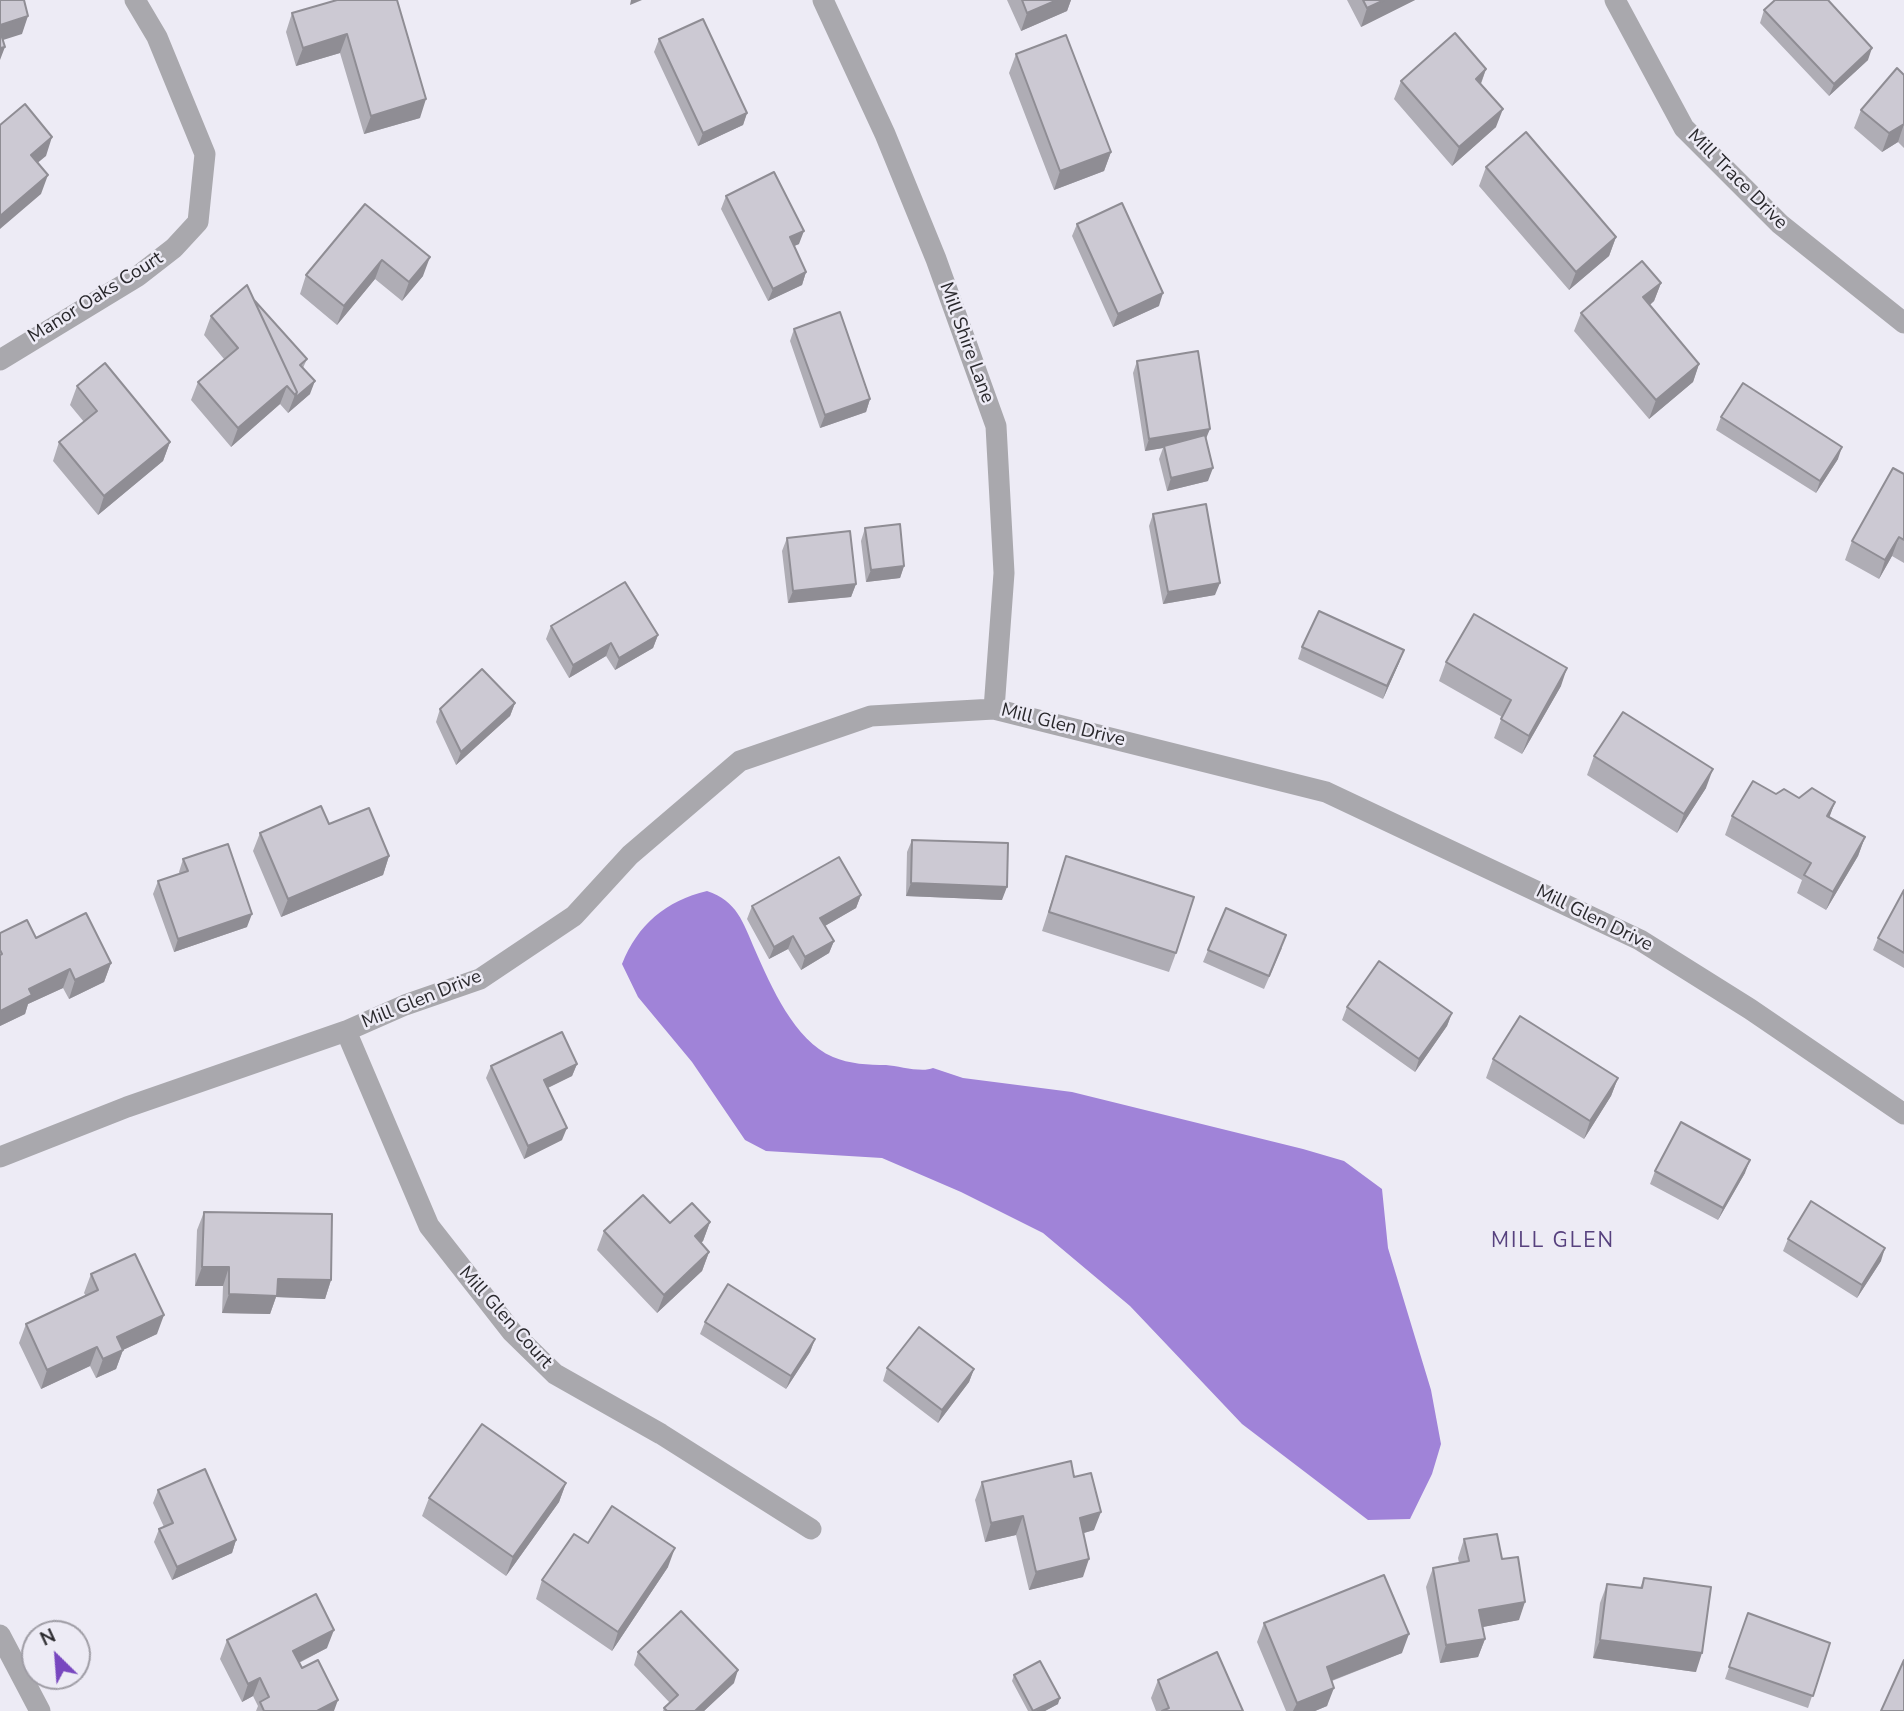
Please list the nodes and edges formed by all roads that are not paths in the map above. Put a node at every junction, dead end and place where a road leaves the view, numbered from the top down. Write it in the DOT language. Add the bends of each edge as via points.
graph roads {
  1 [pos="135,0"];
  2 [pos="823,0"];
  3 [pos="1615,0"];
  4 [pos="1904,323"];
  5 [pos="0,360"];
  6 [pos="994,709"];
  7 [pos="346,1031"];
  8 [pos="1904,1114"];
  9 [pos="0,1157"];
  10 [pos="811,1529"];
  11 [pos="0,1635"];
  12 [pos="40,1711"];
  1 -- 5 [label="street, Manor Oaks Court" via="157,37 205,154 198,222 138,276"];
  2 -- 6 [label="street, Mill Shire Lane" via="936,259 996,426 1003,573"];
  3 -- 4 [label="street, Mill Trace Drive" via="1684,128 1780,224"];
  6 -- 7 [label="street, Mill Glen Drive" via="871,716 740,761 630,855 573,916 480,979"];
  6 -- 8 [label="street, Mill Glen Drive" via="1326,792 1640,940"];
  7 -- 9 [label="street, Mill Glen Drive" via="140,1102"];
  7 -- 10 [label="street, Mill Glen Court" via="429,1226 512,1332 555,1374 661,1434"];
  11 -- 12 [label="street"];
}
